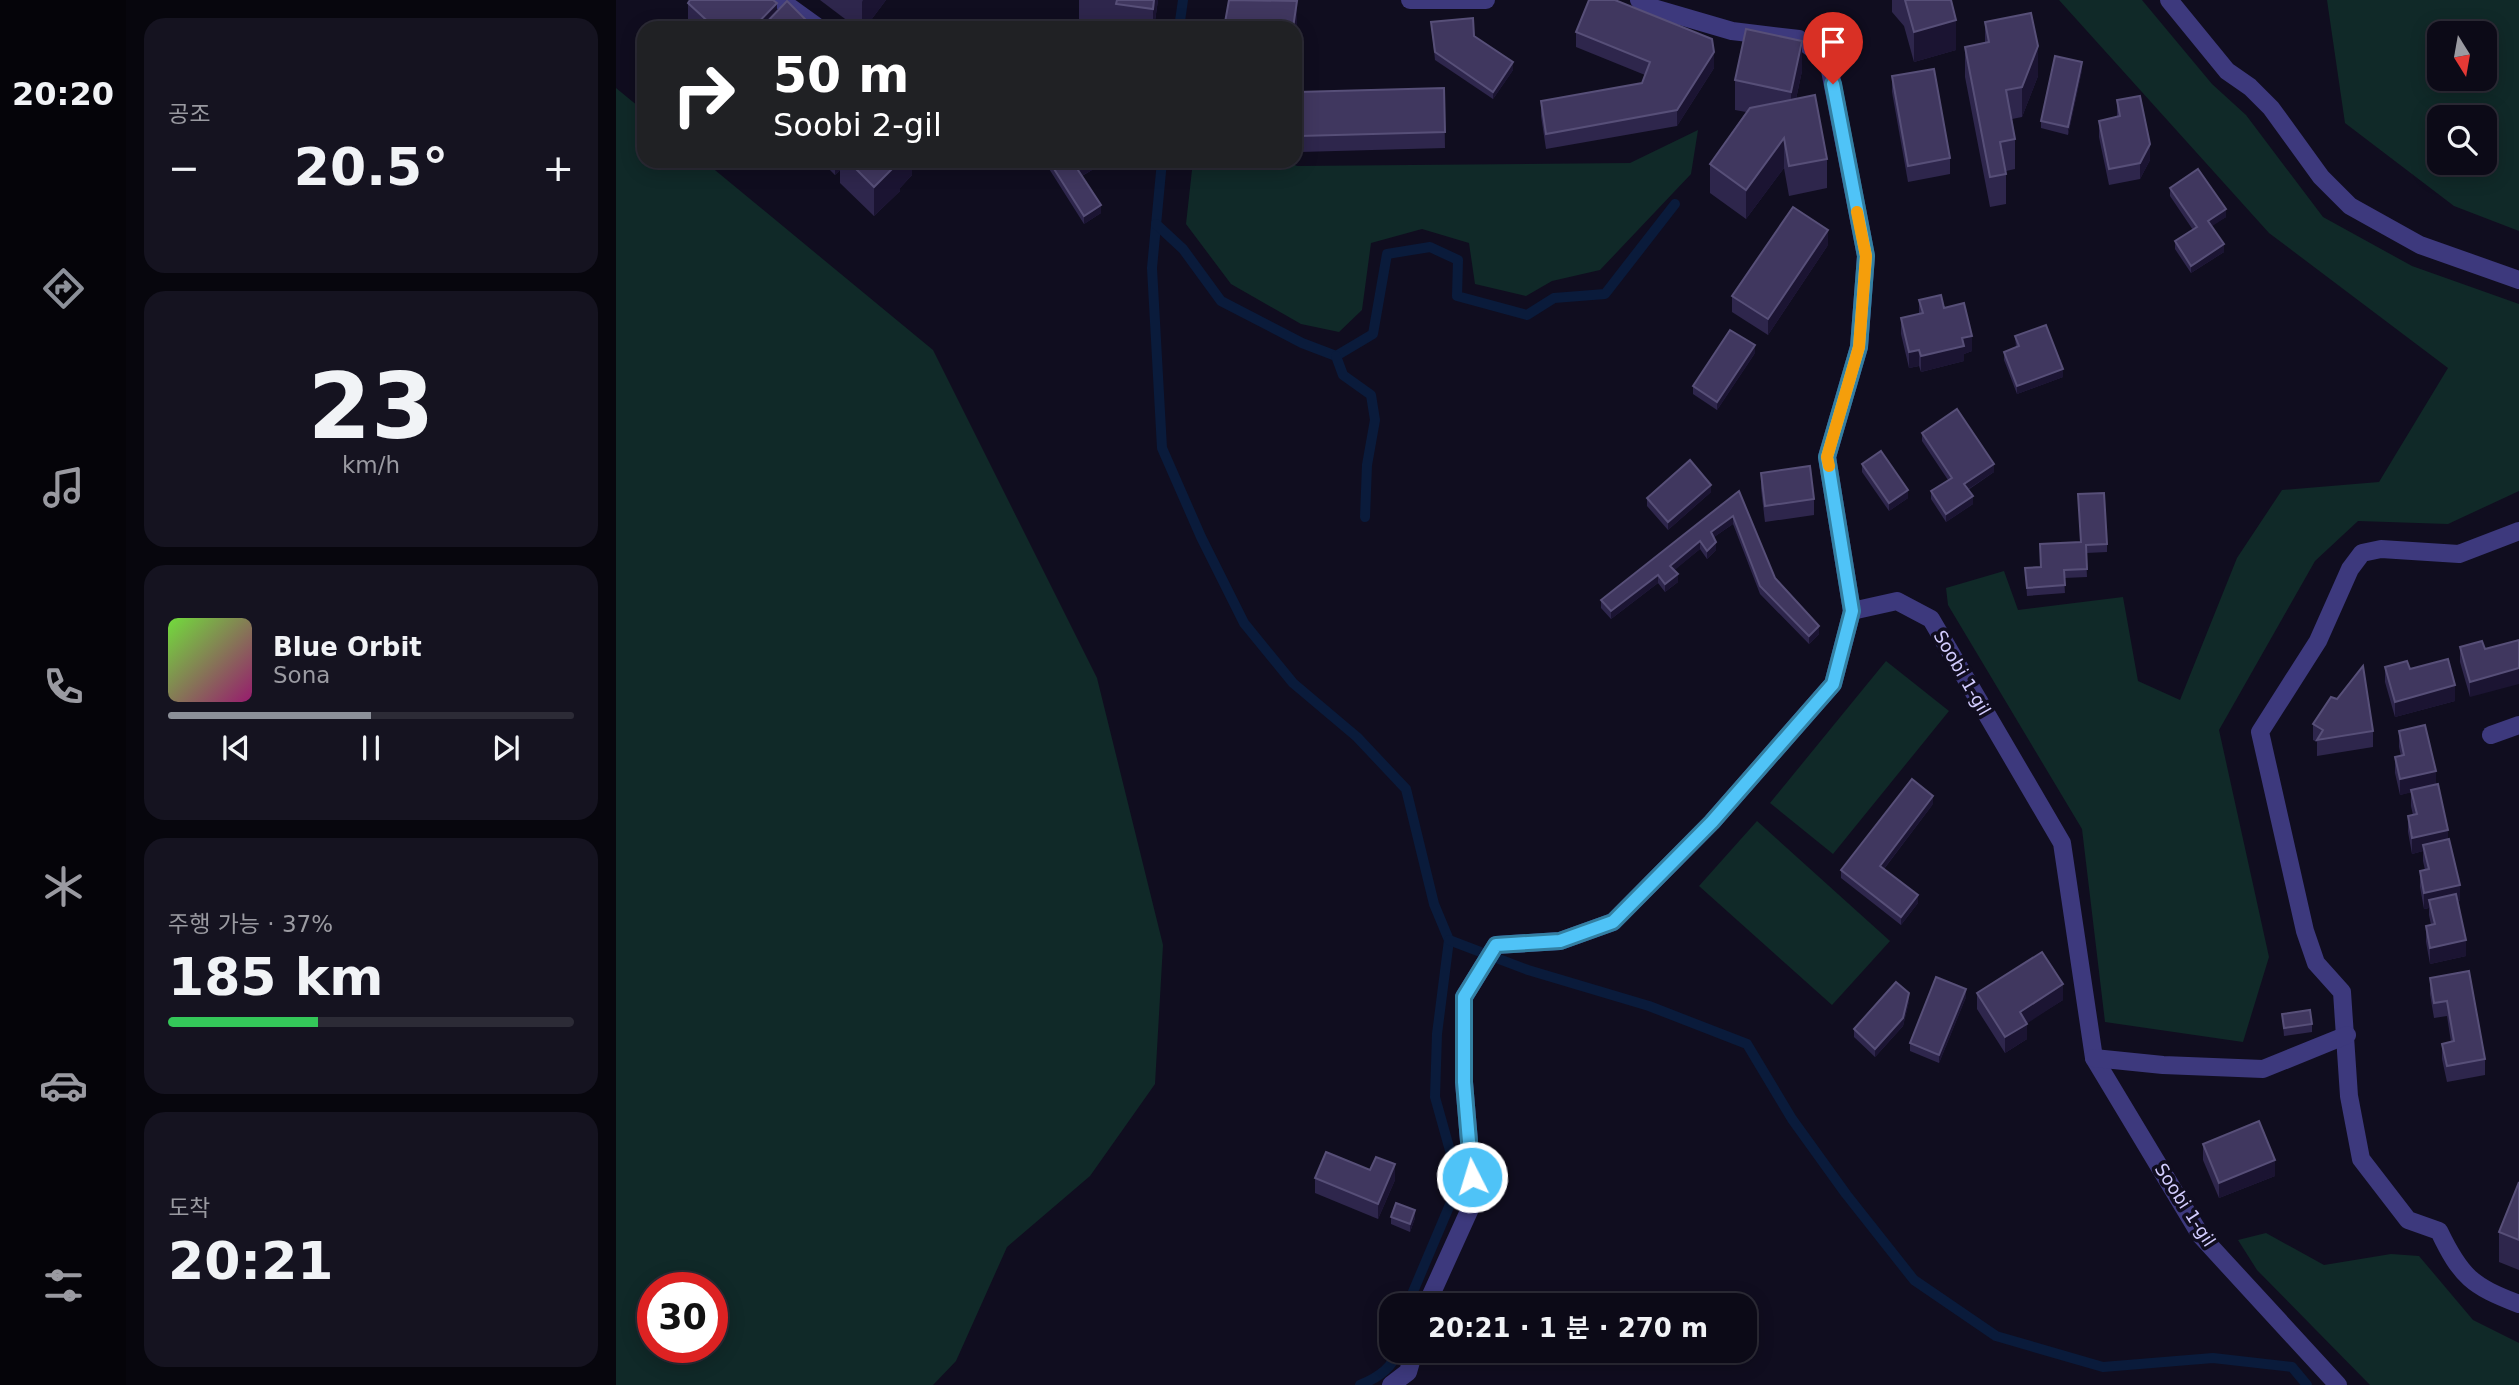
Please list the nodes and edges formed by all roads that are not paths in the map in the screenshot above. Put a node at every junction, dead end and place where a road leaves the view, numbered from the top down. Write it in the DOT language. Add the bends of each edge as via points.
graph roads {
  1 [pos="780,0"];
  2 [pos="1410,0"];
  3 [pos="1486,0"];
  4 [pos="1639,0"];
  5 [pos="2169,0"];
  6 [pos="808,21"];
  7 [pos="2519,280"];
  8 [pos="2519,531"];
  9 [pos="1852,611"];
  10 [pos="2519,725"];
  11 [pos="2491,735"];
  12 [pos="2347,1035"];
  13 [pos="2094,1058"];
  14 [pos="1432,1293"];
  15 [pos="2519,1304"];
  16 [pos="1411,1363"];
  17 [pos="1391,1385"];
  18 [pos="2337,1385"];
  1 -- 6 [label="street"];
  2 -- 3 [label="street"];
  4 -- 9 [label="street" via="1732,31 1799,39 1828,60 1866,256 1859,347 1827,457"];
  5 -- 7 [label="street" via="2227,71 2271,108 2321,177 2350,206 2420,245"];
  8 -- 12 [label="street" via="2459,554 2381,549 2361,553 2318,641 2260,732 2305,931 2316,964 2342,992"];
  9 -- 13 [label="street, Soobi 1-gil" via="1897,601 1931,619 2062,843"];
  9 -- 14 [label="street" via="1833,684 1712,822 1613,922 1560,941 1496,945 1464,997 1464,1082 1474,1200"];
  10 -- 11 [label="street"];
  12 -- 13 [label="street" via="2263,1069"];
  12 -- 15 [label="street" via="2349,1096 2361,1159 2408,1220 2439,1231 2455,1265 2482,1290"];
  13 -- 18 [label="street, Soobi 1-gil" via="2201,1236"];
  16 -- 17 [label="street" via="1408,1372"];
}
